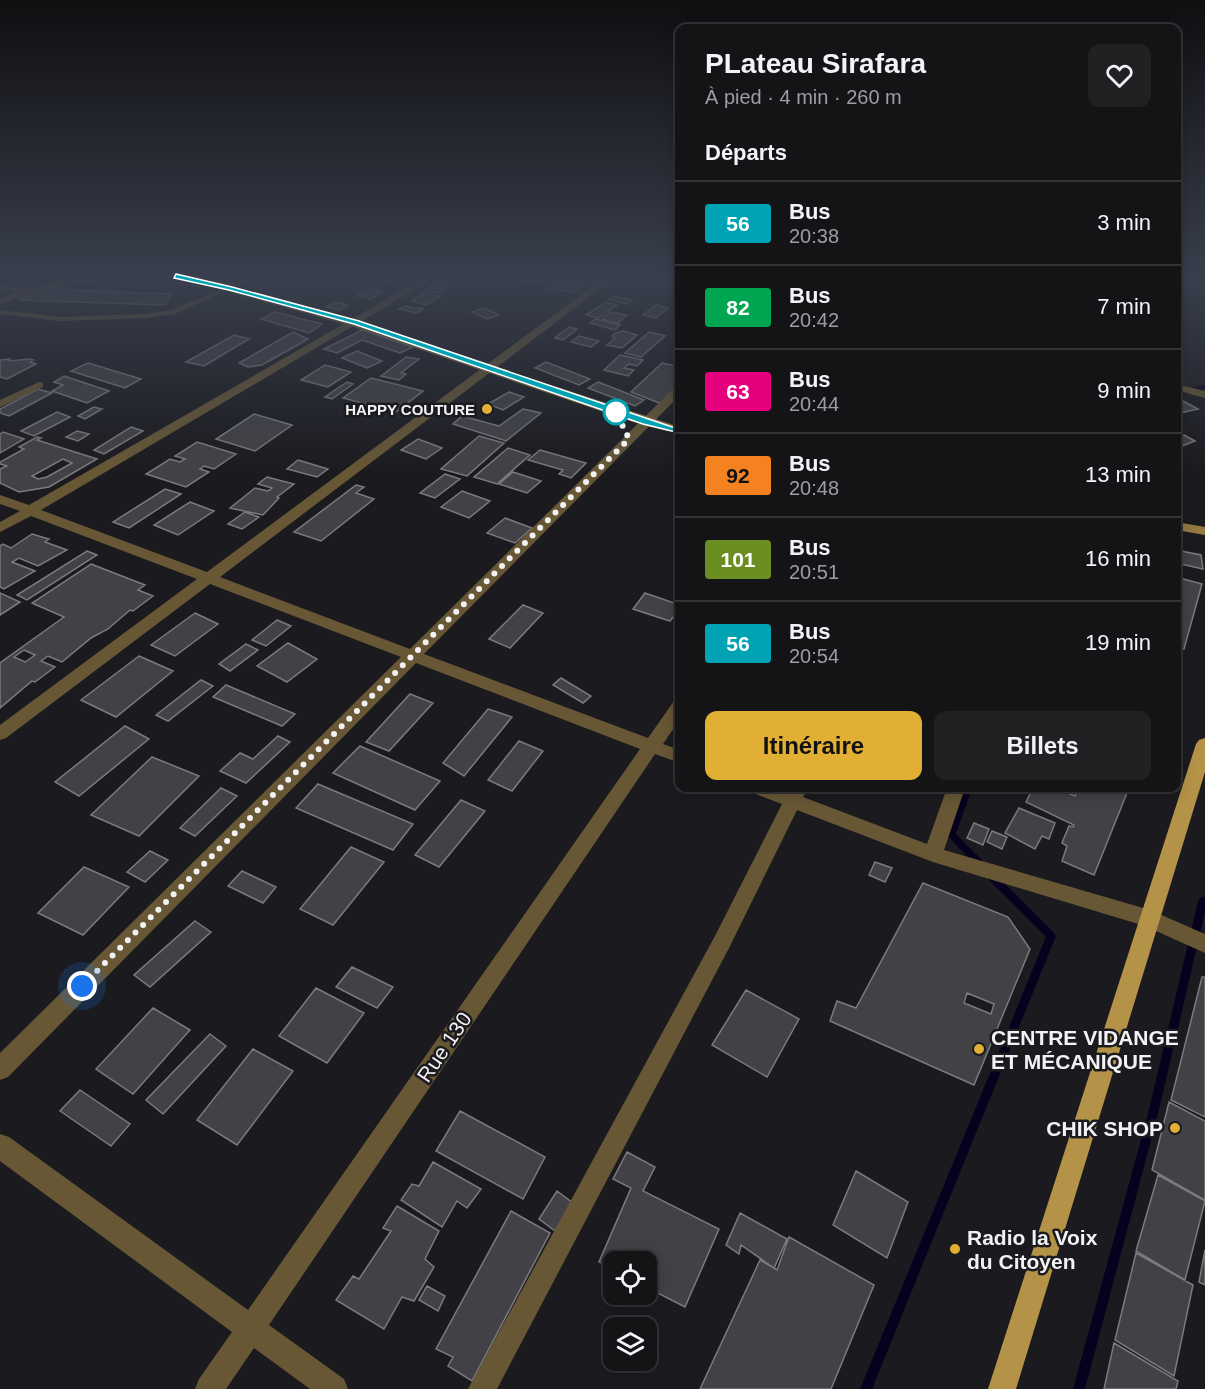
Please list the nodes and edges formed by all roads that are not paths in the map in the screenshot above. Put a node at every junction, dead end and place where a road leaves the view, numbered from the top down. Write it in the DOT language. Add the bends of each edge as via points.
graph roads {
  1 [pos="326,341"];
  2 [pos="409,341"];
  3 [pos="528,341"];
  4 [pos="491,369"];
  5 [pos="39,385"];
  6 [pos="1181,388"];
  7 [pos="675,393"];
  8 [pos="1205,395"];
  9 [pos="0,404"];
  10 [pos="646,422"];
  11 [pos="675,430"];
  12 [pos="0,499"];
  13 [pos="30,510"];
  14 [pos="1181,527"];
  15 [pos="0,528"];
  16 [pos="1205,531"];
  17 [pos="209,578"];
  18 [pos="412,656"];
  19 [pos="675,712"];
  20 [pos="0,734"];
  21 [pos="1205,744"];
  22 [pos="650,746"];
  23 [pos="675,755"];
  24 [pos="955,792"];
  25 [pos="796,794"];
  26 [pos="933,854"];
  27 [pos="1150,919"];
  28 [pos="1205,944"];
  29 [pos="0,1069"];
  30 [pos="0,1146"];
  31 [pos="251,1328"];
  32 [pos="209,1389"];
  33 [pos="334,1389"];
  34 [pos="482,1389"];
  35 [pos="1002,1389"];
  1 -- 13 [label="street"];
  2 -- 4 [label="main road"];
  3 -- 4 [label="street"];
  4 -- 10 [label="main road"];
  4 -- 17 [label="street"];
  5 -- 9 [label="street"];
  6 -- 8 [label="street"];
  7 -- 10 [label="street"];
  10 -- 11 [label="main road"];
  10 -- 18 [label="street"];
  12 -- 13 [label="street"];
  13 -- 15 [label="street"];
  13 -- 17 [label="street"];
  14 -- 16 [label="main road"];
  17 -- 18 [label="street"];
  17 -- 20 [label="street"];
  18 -- 22 [label="street"];
  18 -- 29 [label="street"];
  19 -- 22 [label="street, Rue 130"];
  21 -- 27 [label="main road"];
  22 -- 23 [label="street"];
  22 -- 31 [label="street, Rue 130"];
  24 -- 26 [label="street"];
  25 -- 26 [label="street"];
  25 -- 34 [label="street" via="722,942"];
  26 -- 27 [label="street"];
  27 -- 28 [label="street"];
  27 -- 35 [label="main road"];
  30 -- 31 [label="street"];
  31 -- 32 [label="street, Rue 130"];
  31 -- 33 [label="street"];
}
